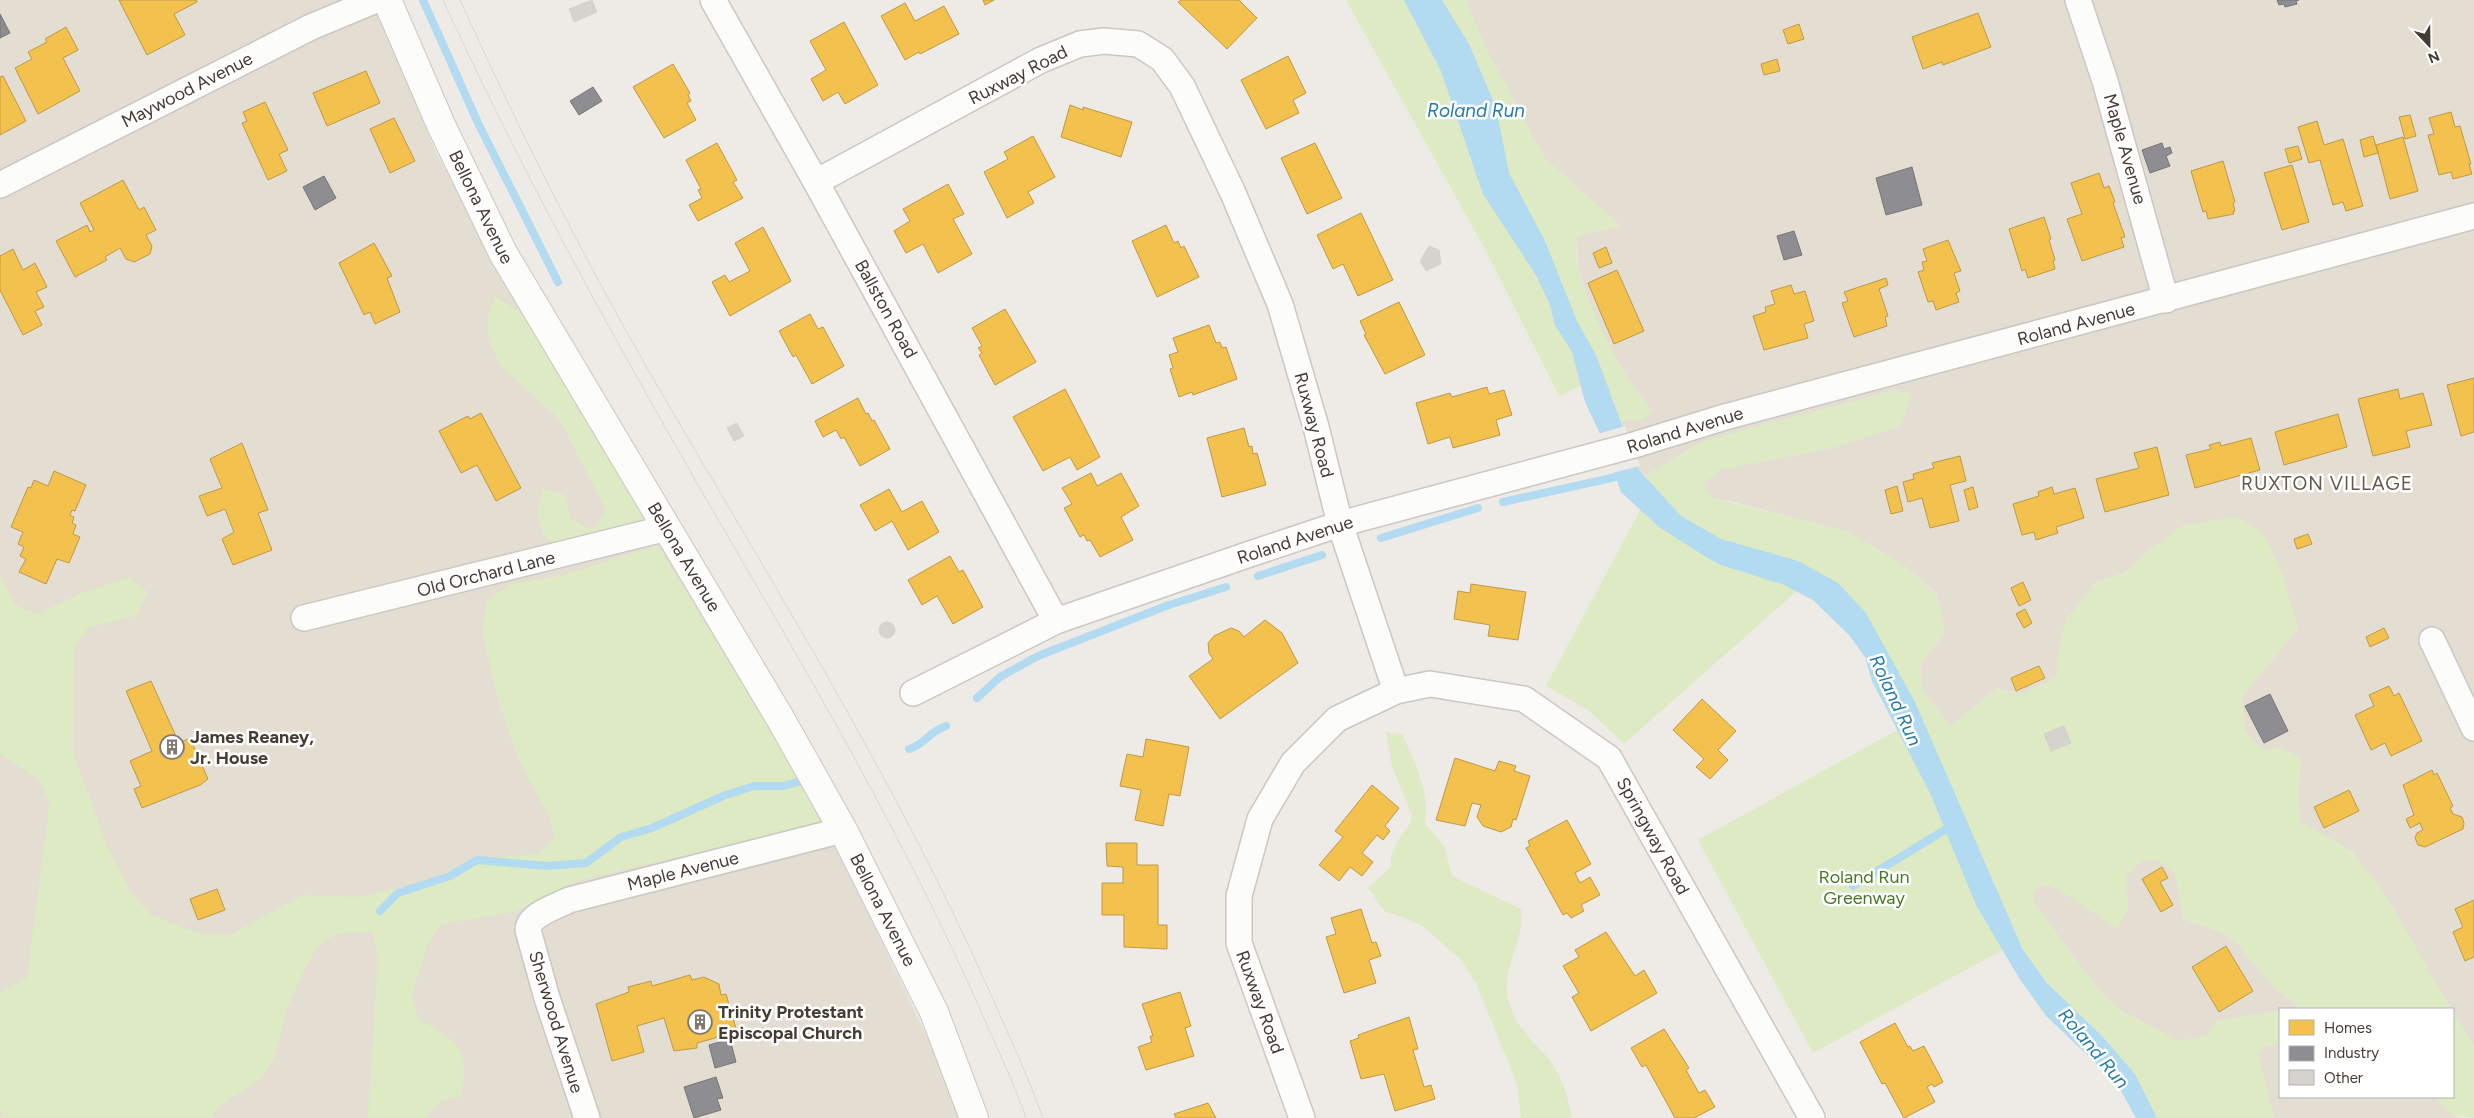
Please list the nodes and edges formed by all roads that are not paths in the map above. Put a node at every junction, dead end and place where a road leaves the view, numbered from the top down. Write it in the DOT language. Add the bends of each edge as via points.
graph roads {
  1 [pos="376,0"];
  2 [pos="387,0"];
  3 [pos="713,0"];
  4 [pos="2078,0"];
  5 [pos="816,182"];
  6 [pos="0,185"];
  7 [pos="2474,216"];
  8 [pos="2166,300"];
  9 [pos="1340,524"];
  10 [pos="667,528"];
  11 [pos="304,618"];
  12 [pos="1056,621"];
  13 [pos="2432,640"];
  14 [pos="1396,691"];
  15 [pos="913,693"];
  16 [pos="2474,728"];
  17 [pos="843,830"];
  18 [pos="528,925"];
  19 [pos="587,1118"];
  20 [pos="974,1118"];
  21 [pos="1302,1118"];
  22 [pos="1812,1118"];
  1 -- 6 [label="street, Maywood Avenue" via="311,27"];
  2 -- 10 [label="street, Bellona Avenue" via="441,125 503,253"];
  3 -- 5 [label="street, Ballston Road"];
  4 -- 8 [label="street, Maple Avenue" via="2105,81"];
  5 -- 9 [label="street, Ruxway Road" via="1041,60 1080,44 1104,41 1138,44 1162,58 1182,86 1199,120 1280,304"];
  5 -- 12 [label="street, Ballston Road"];
  7 -- 8 [label="street, Roland Avenue"];
  8 -- 9 [label="street, Roland Avenue" via="1725,417 1600,455"];
  9 -- 12 [label="street, Roland Avenue"];
  9 -- 14 [label="street, Ruxway Road"];
  10 -- 11 [label="street, Old Orchard Lane"];
  10 -- 17 [label="street, Bellona Avenue"];
  12 -- 15 [label="street, Roland Avenue"];
  13 -- 16 [label="street"];
  14 -- 21 [label="street, Ruxway Road" via="1337,719 1293,764 1260,819 1239,896 1239,943"];
  14 -- 22 [label="street, Springway Road" via="1430,684 1524,699 1609,758"];
  17 -- 18 [label="street, Maple Avenue" via="569,900 533,918"];
  17 -- 20 [label="street, Bellona Avenue" via="934,1012"];
  18 -- 19 [label="street, Sherwood Avenue" via="547,998"];
}
